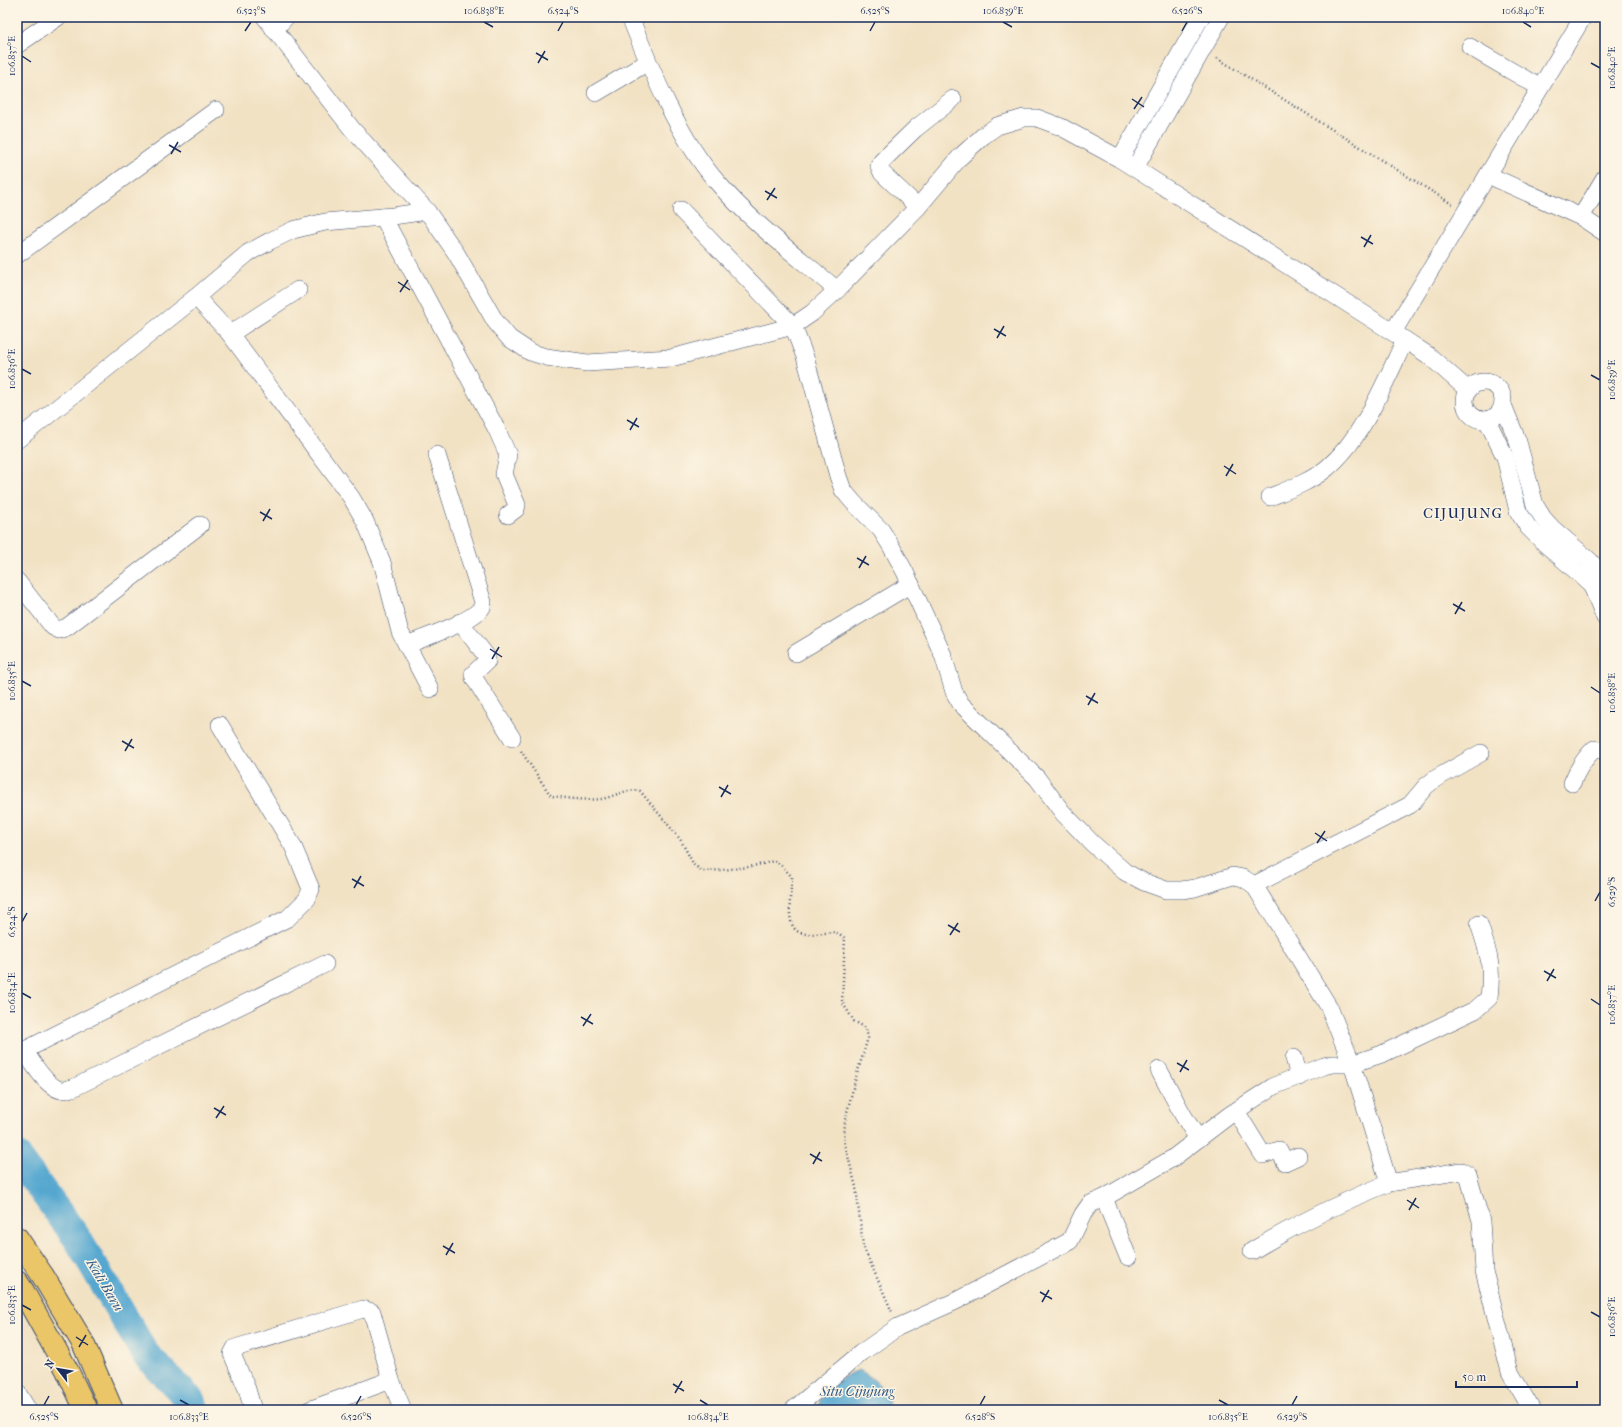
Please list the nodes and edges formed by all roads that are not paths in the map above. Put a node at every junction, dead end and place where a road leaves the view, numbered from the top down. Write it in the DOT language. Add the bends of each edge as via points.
graph roads {
  1 [pos="58,17"];
  2 [pos="286,17"];
  3 [pos="630,17"];
  4 [pos="1201,17"];
  5 [pos="1221,17"];
  6 [pos="1583,17"];
  7 [pos="270,24"];
  8 [pos="17,45"];
  9 [pos="1470,47"];
  10 [pos="648,62"];
  11 [pos="1539,87"];
  12 [pos="596,93"];
  13 [pos="953,99"];
  14 [pos="216,110"];
  15 [pos="1120,159"];
  16 [pos="1135,168"];
  17 [pos="1488,175"];
  18 [pos="1605,177"];
  19 [pos="918,207"];
  20 [pos="681,210"];
  21 [pos="423,211"];
  22 [pos="1581,216"];
  23 [pos="388,217"];
  24 [pos="1605,233"];
  25 [pos="17,255"];
  26 [pos="298,290"];
  27 [pos="837,290"];
  28 [pos="196,297"];
  29 [pos="793,326"];
  30 [pos="230,334"];
  31 [pos="1399,336"];
  32 [pos="1468,390"];
  33 [pos="1503,404"];
  34 [pos="1487,420"];
  35 [pos="17,440"];
  36 [pos="438,455"];
  37 [pos="1270,497"];
  38 [pos="508,515"];
  39 [pos="200,525"];
  40 [pos="1605,578"];
  41 [pos="17,581"];
  42 [pos="911,584"];
  43 [pos="1605,618"];
  44 [pos="460,622"];
  45 [pos="407,645"];
  46 [pos="796,653"];
  47 [pos="430,689"];
  48 [pos="220,725"];
  49 [pos="512,738"];
  50 [pos="1605,751"];
  51 [pos="1481,753"];
  52 [pos="1574,777"];
  53 [pos="1254,885"];
  54 [pos="1479,924"];
  55 [pos="325,964"];
  56 [pos="21,1052"];
  57 [pos="1294,1058"];
  58 [pos="1352,1064"];
  59 [pos="1159,1070"];
  60 [pos="1299,1077"];
  61 [pos="1236,1111"];
  62 [pos="1198,1139"];
  63 [pos="1298,1156"];
  64 [pos="1389,1183"];
  65 [pos="1104,1198"];
  66 [pos="17,1238"];
  67 [pos="1252,1251"];
  68 [pos="1128,1256"];
  69 [pos="19,1289"];
  70 [pos="391,1380"];
  71 [pos="17,1392"];
  72 [pos="28,1410"];
  73 [pos="86,1410"];
  74 [pos="112,1410"];
  75 [pos="253,1410"];
  76 [pos="309,1410"];
  77 [pos="403,1410"];
  78 [pos="793,1410"];
  79 [pos="1532,1410"];
  1 -- 8 [label="street"];
  2 -- 7 [label="street"];
  3 -- 10 [label="street"];
  4 -- 15 [label="street"];
  5 -- 16 [label="street"];
  6 -- 11 [label="street"];
  7 -- 21 [label="street" via="352,129"];
  9 -- 11 [label="street"];
  10 -- 12 [label="street"];
  10 -- 27 [label="street" via="685,137 717,182 747,213"];
  11 -- 17 [label="street"];
  13 -- 19 [label="street" via="915,129 879,166 882,173"];
  14 -- 25 [label="street"];
  15 -- 16 [label="street"];
  15 -- 19 [label="street" via="1061,127 1037,118 1009,121 983,136 960,157"];
  16 -- 31 [label="street"];
  17 -- 22 [label="street"];
  17 -- 31 [label="street"];
  18 -- 22 [label="street"];
  19 -- 27 [label="street"];
  20 -- 29 [label="street"];
  21 -- 23 [label="street"];
  21 -- 29 [label="street" via="456,253 495,321 509,338 530,352 546,357 587,363 671,358"];
  22 -- 24 [label="street"];
  23 -- 28 [label="street" via="326,222 293,230 248,254"];
  23 -- 38 [label="street" via="508,455 504,474 517,505"];
  26 -- 30 [label="street"];
  27 -- 29 [label="street"];
  28 -- 30 [label="street"];
  28 -- 35 [label="street"];
  29 -- 42 [label="street" via="805,357 843,490 881,530"];
  30 -- 45 [label="street" via="351,497 365,521 382,562 397,623"];
  31 -- 32 [label="street" via="1433,359"];
  31 -- 37 [label="street" via="1374,405 1345,451 1326,469 1302,485"];
  32 -- 33 [label="street" via="1474,384 1483,381 1491,383 1503,396"];
  32 -- 34 [label="street" via="1464,398 1465,407 1470,415 1478,420"];
  33 -- 34 [label="street" via="1494,418"];
  33 -- 40 [label="street" via="1518,442 1539,512 1552,528 1589,560"];
  34 -- 43 [label="street" via="1505,458 1518,511 1528,527 1541,540 1591,584"];
  36 -- 44 [label="street" via="483,602 483,607 479,611"];
  39 -- 41 [label="street" via="66,628 59,630 53,627"];
  42 -- 46 [label="street"];
  42 -- 53 [label="street" via="943,655 954,692 961,704 1036,778 1063,813 1092,843 1125,872 1166,890 1196,888 1232,876 1243,878"];
  44 -- 45 [label="street"];
  44 -- 49 [label="street" via="487,658 487,662 473,674 474,678"];
  45 -- 47 [label="street"];
  48 -- 56 [label="street" via="292,846 311,889 307,899 288,918"];
  50 -- 52 [label="street" via="1594,749"];
  51 -- 53 [label="street" via="1435,779 1410,805"];
  53 -- 58 [label="street" via="1329,1007"];
  54 -- 58 [label="street" via="1490,956 1492,977 1489,998 1475,1010 1382,1054"];
  55 -- 56 [label="street" via="73,1088 64,1090 52,1085"];
  57 -- 60 [label="street"];
  58 -- 60 [label="street" via="1332,1064"];
  58 -- 64 [label="street"];
  59 -- 62 [label="street"];
  60 -- 61 [label="street" via="1274,1086"];
  61 -- 62 [label="street"];
  61 -- 63 [label="street" via="1263,1155 1279,1150 1285,1162"];
  62 -- 65 [label="street" via="1173,1158"];
  64 -- 67 [label="street" via="1353,1197 1285,1231"];
  64 -- 79 [label="street" via="1461,1171 1468,1175 1481,1221 1484,1271 1510,1372"];
  65 -- 68 [label="street"];
  65 -- 78 [label="street" via="1090,1204 1070,1241 956,1301 898,1327 861,1353"];
  66 -- 74 [label="highway" via="83,1343"];
  69 -- 73 [label="highway" via="68,1370"];
  70 -- 75 [label="street" via="372,1312 363,1309 235,1348 232,1354"];
  70 -- 76 [label="street"];
  70 -- 77 [label="street"];
  71 -- 72 [label="street"];
}
